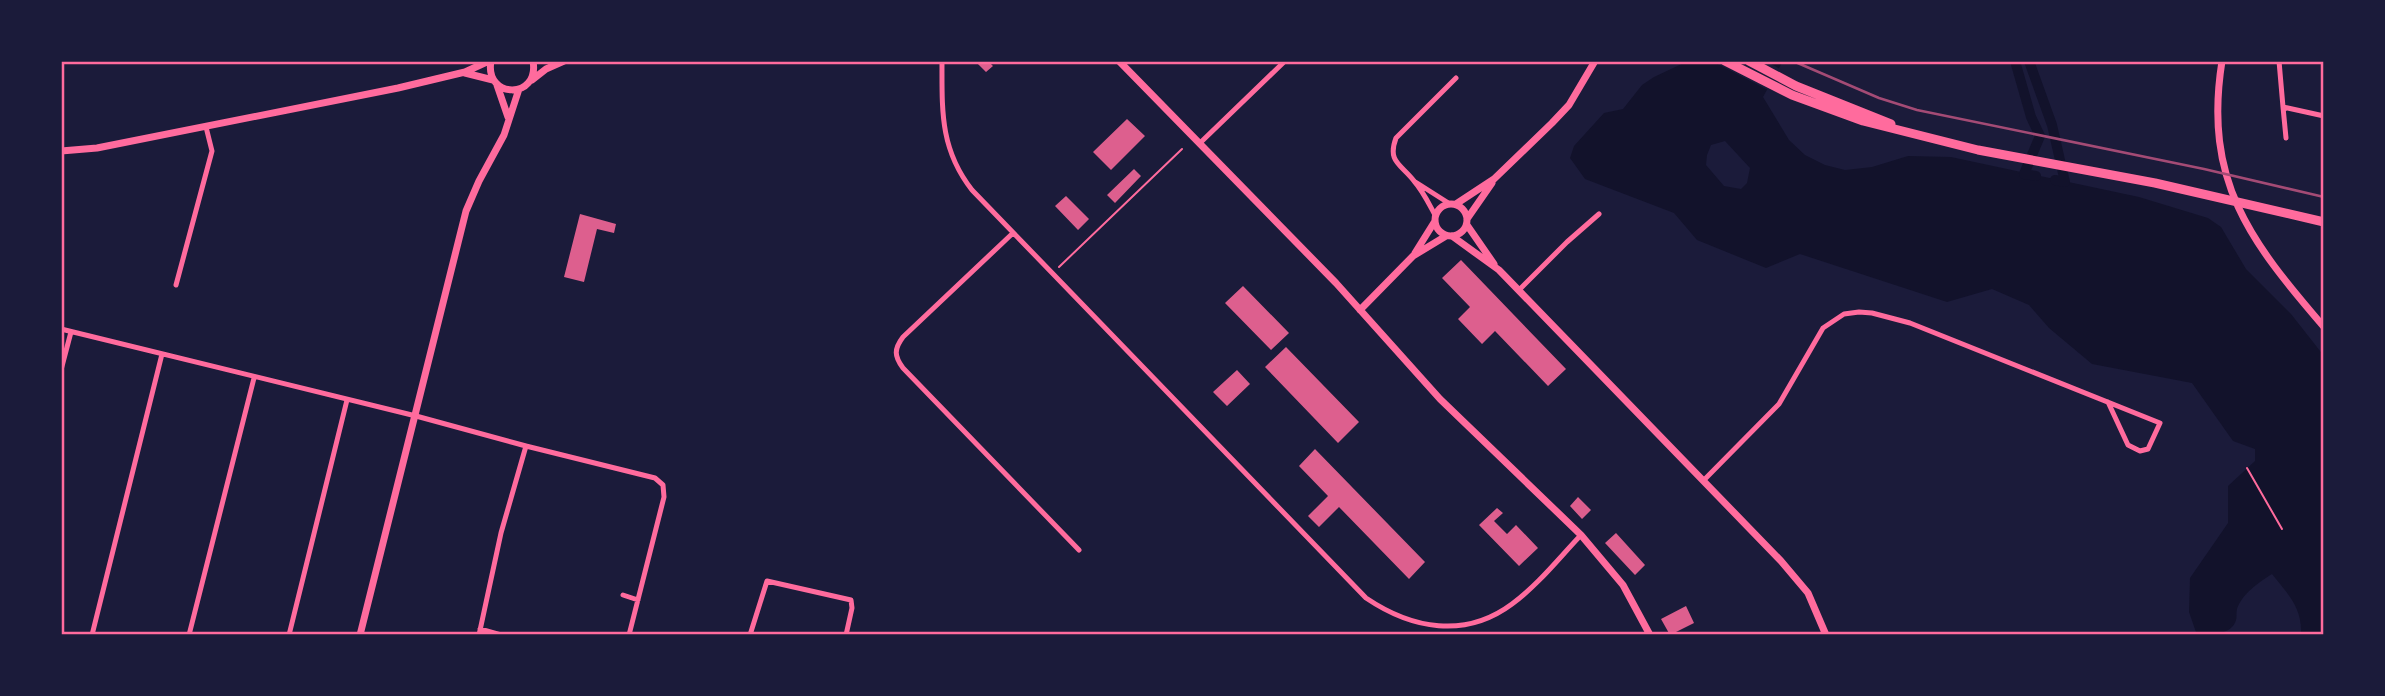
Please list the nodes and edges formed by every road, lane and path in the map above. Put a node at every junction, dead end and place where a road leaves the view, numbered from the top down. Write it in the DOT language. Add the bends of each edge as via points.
graph roads {
  1 [pos="490,61"];
  2 [pos="533,61"];
  3 [pos="564,61"];
  4 [pos="942,61"];
  5 [pos="1119,61"];
  6 [pos="1285,61"];
  7 [pos="1595,61"];
  8 [pos="1725,61"];
  9 [pos="1749,61"];
  10 [pos="2222,61"];
  11 [pos="2279,61"];
  12 [pos="465,72"];
  13 [pos="1455,78"];
  14 [pos="495,82"];
  15 [pos="528,83"];
  16 [pos="519,89"];
  17 [pos="1794,90"];
  18 [pos="2283,107"];
  19 [pos="2324,116"];
  20 [pos="508,118"];
  21 [pos="206,127"];
  22 [pos="2286,138"];
  23 [pos="1200,144"];
  24 [pos="1182,149"];
  25 [pos="61,150"];
  26 [pos="1494,179"];
  27 [pos="1415,181"];
  28 [pos="1453,204"];
  29 [pos="1599,214"];
  30 [pos="1435,218"];
  31 [pos="1467,222"];
  32 [pos="2324,222"];
  33 [pos="1013,233"];
  34 [pos="1449,236"];
  35 [pos="1413,256"];
  36 [pos="1499,270"];
  37 [pos="1053,273"];
  38 [pos="176,285"];
  39 [pos="1519,290"];
  40 [pos="1360,310"];
  41 [pos="2324,327"];
  42 [pos="61,329"];
  43 [pos="71,332"];
  44 [pos="162,354"];
  45 [pos="61,370"];
  46 [pos="254,378"];
  47 [pos="347,400"];
  48 [pos="2108,402"];
  49 [pos="416,416"];
  50 [pos="526,446"];
  51 [pos="2247,468"];
  52 [pos="1704,480"];
  53 [pos="2282,528"];
  54 [pos="1581,535"];
  55 [pos="1079,550"];
  56 [pos="623,595"];
  57 [pos="638,600"];
  58 [pos="480,632"];
  59 [pos="92,635"];
  60 [pos="190,635"];
  61 [pos="289,635"];
  62 [pos="360,635"];
  63 [pos="501,635"];
  64 [pos="629,635"];
  65 [pos="750,635"];
  66 [pos="846,635"];
  67 [pos="1650,635"];
  68 [pos="1826,635"];
  1 -- 12 [label="street"];
  1 -- 14 [label="street"];
  2 -- 15 [label="street"];
  3 -- 15 [label="street"];
  4 -- 33 [label="street" via="944,127 954,163 972,190"];
  5 -- 23 [label="street"];
  6 -- 23 [label="street"];
  7 -- 26 [label="street" via="1569,105"];
  8 -- 17 [label="highway"];
  9 -- 17 [label="highway"];
  10 -- 41 [label="street" via="2219,130 2229,188 2259,247"];
  11 -- 18 [label="street"];
  12 -- 14 [label="street"];
  12 -- 21 [label="street"];
  13 -- 27 [label="street" via="1396,138 1395,160"];
  14 -- 16 [label="street"];
  14 -- 20 [label="street"];
  15 -- 16 [label="street"];
  16 -- 20 [label="street"];
  17 -- 32 [label="highway" via="1928,139"];
  18 -- 19 [label="street"];
  18 -- 22 [label="street"];
  20 -- 49 [label="street" via="466,211"];
  21 -- 25 [label="street" via="97,148"];
  21 -- 38 [label="street" via="212,151"];
  23 -- 40 [label="street"];
  24 -- 37 [label="path"];
  26 -- 28 [label="street"];
  26 -- 31 [label="street"];
  27 -- 28 [label="street"];
  27 -- 30 [label="street"];
  28 -- 30 [label="street" via="1441,207"];
  28 -- 31 [label="street" via="1464,210"];
  29 -- 39 [label="street"];
  30 -- 34 [label="street" via="1438,230"];
  30 -- 35 [label="street"];
  31 -- 34 [label="street" via="1461,233"];
  31 -- 36 [label="street"];
  33 -- 37 [label="street"];
  33 -- 55 [label="street" via="898,344 896,357"];
  34 -- 35 [label="street"];
  34 -- 36 [label="street"];
  35 -- 40 [label="street"];
  36 -- 39 [label="street"];
  37 -- 54 [label="street" via="1339,571 1388,612 1429,625 1486,620 1524,594"];
  39 -- 52 [label="street"];
  40 -- 54 [label="street" via="1440,399"];
  42 -- 43 [label="street"];
  43 -- 44 [label="street"];
  43 -- 45 [label="street"];
  44 -- 46 [label="street"];
  44 -- 59 [label="street"];
  46 -- 47 [label="street"];
  46 -- 60 [label="street"];
  47 -- 49 [label="street"];
  47 -- 61 [label="street"];
  48 -- 48 [label="street" via="2160,423 2148,449 2140,451 2128,445"];
  48 -- 52 [label="street" via="1910,323 1872,313 1844,314 1823,328 1772,414"];
  49 -- 50 [label="street"];
  49 -- 62 [label="street"];
  50 -- 57 [label="street" via="655,478 663,485 664,497"];
  50 -- 58 [label="street"];
  51 -- 53 [label="path"];
  52 -- 68 [label="street" via="1808,593"];
  54 -- 67 [label="street" via="1623,585"];
  56 -- 57 [label="street"];
  57 -- 64 [label="street"];
  58 -- 63 [label="street"];
  65 -- 66 [label="street" via="767,581 851,600"];
}
